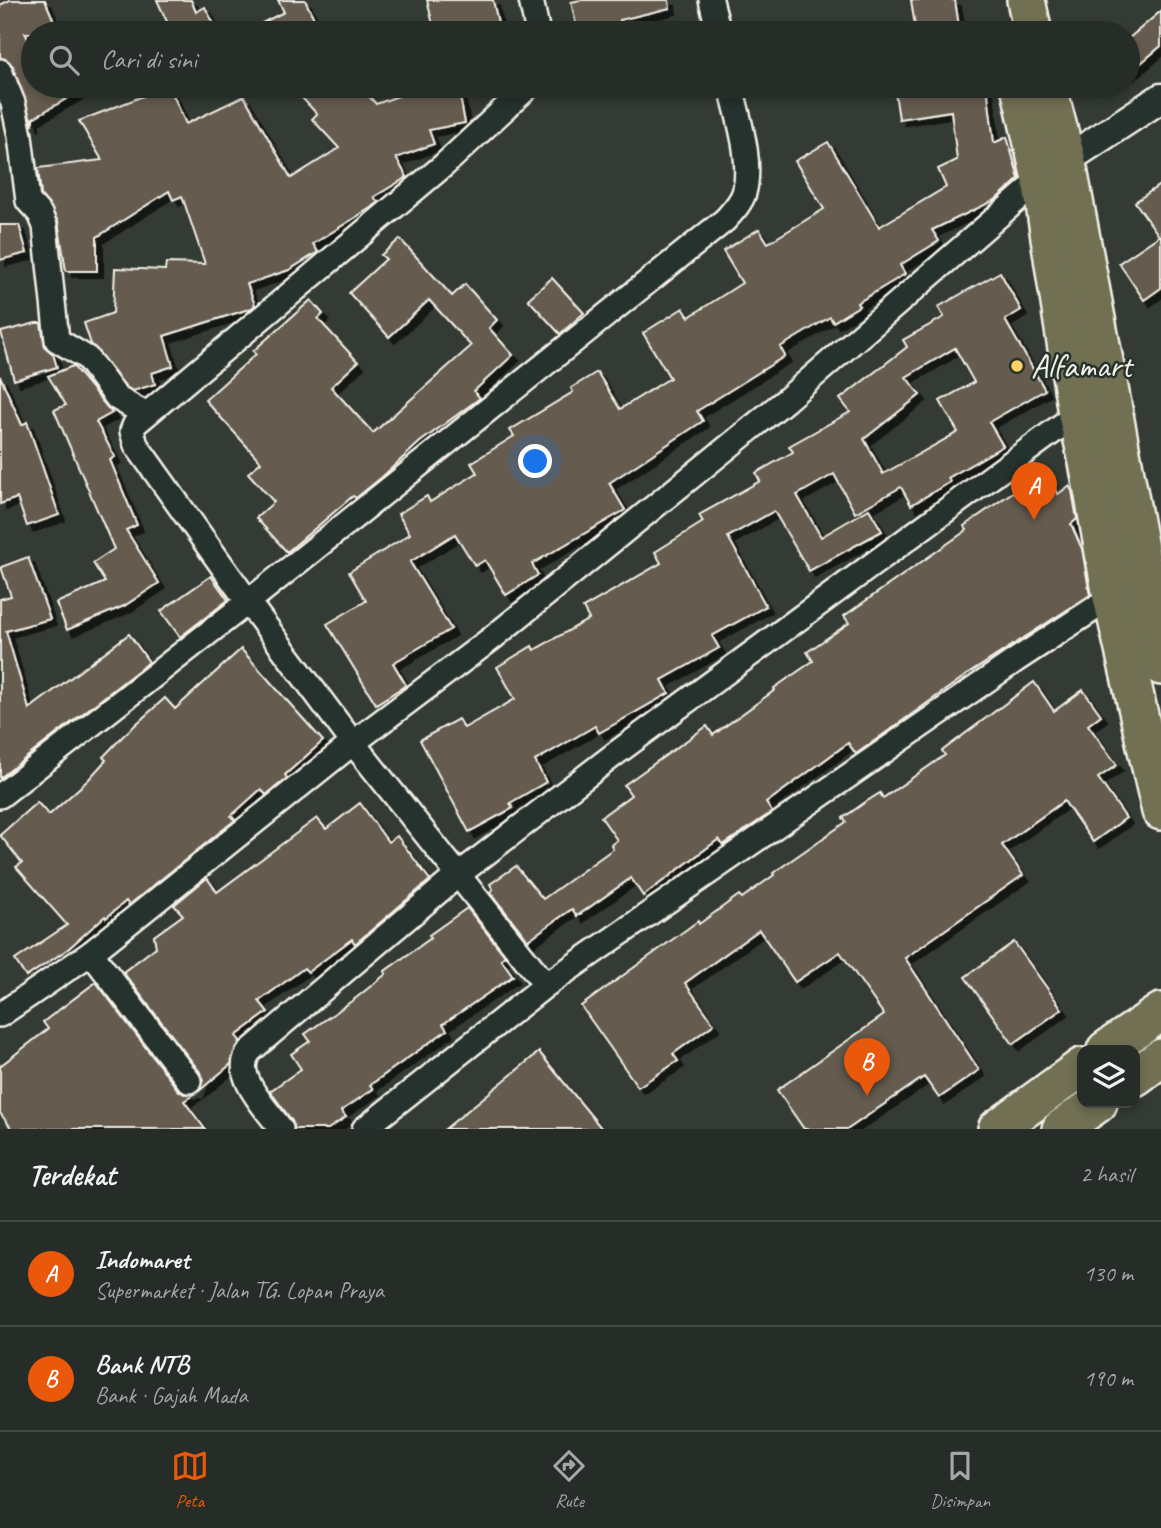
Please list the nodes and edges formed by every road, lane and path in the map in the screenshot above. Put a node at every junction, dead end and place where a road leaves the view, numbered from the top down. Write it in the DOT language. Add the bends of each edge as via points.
graph roads {
  1 [pos="531,0"];
  2 [pos="711,0"];
  3 [pos="1000,0"];
  4 [pos="1026,0"];
  5 [pos="535,21"];
  6 [pos="716,21"];
  7 [pos="1005,21"];
  8 [pos="1030,21"];
  9 [pos="0,71"];
  10 [pos="516,98"];
  11 [pos="733,98"];
  12 [pos="1025,98"];
  13 [pos="1048,98"];
  14 [pos="1161,99"];
  15 [pos="1053,169"];
  16 [pos="145,414"];
  17 [pos="1077,414"];
  18 [pos="1112,597"];
  19 [pos="248,602"];
  20 [pos="1161,666"];
  21 [pos="353,743"];
  22 [pos="0,796"];
  23 [pos="1161,811"];
  24 [pos="458,875"];
  25 [pos="91,953"];
  26 [pos="546,985"];
  27 [pos="1161,1012"];
  28 [pos="0,1015"];
  29 [pos="1113,1045"];
  30 [pos="1161,1058"];
  31 [pos="1077,1071"];
  32 [pos="1140,1073"];
  33 [pos="189,1081"];
  34 [pos="1091,1108"];
  35 [pos="281,1129"];
  36 [pos="365,1129"];
  37 [pos="997,1129"];
  38 [pos="1061,1129"];
  1 -- 5 [label="street"];
  2 -- 6 [label="street"];
  3 -- 7 [label="highway"];
  4 -- 8 [label="highway"];
  9 -- 16 [label="street" via="13,103 28,201 45,226 57,340 87,358 117,398"];
  10 -- 16 [label="street" via="444,165"];
  11 -- 19 [label="street" via="746,180 744,195 725,220"];
  12 -- 15 [label="highway"];
  13 -- 15 [label="highway"];
  14 -- 15 [label="street"];
  15 -- 17 [label="highway"];
  15 -- 20 [label="highway"];
  15 -- 21 [label="street" via="786,400 491,639"];
  16 -- 19 [label="street" via="132,431 136,445"];
  17 -- 18 [label="highway"];
  17 -- 24 [label="street" via="806,610"];
  18 -- 23 [label="highway"];
  18 -- 26 [label="street"];
  19 -- 21 [label="street"];
  19 -- 22 [label="street"];
  21 -- 24 [label="street"];
  21 -- 25 [label="street"];
  24 -- 26 [label="street"];
  24 -- 35 [label="street" via="245,1056 244,1075"];
  25 -- 28 [label="street"];
  25 -- 33 [label="street"];
  26 -- 36 [label="street"];
  27 -- 29 [label="highway"];
  30 -- 32 [label="highway"];
  31 -- 37 [label="highway"];
  34 -- 38 [label="highway"];
}
